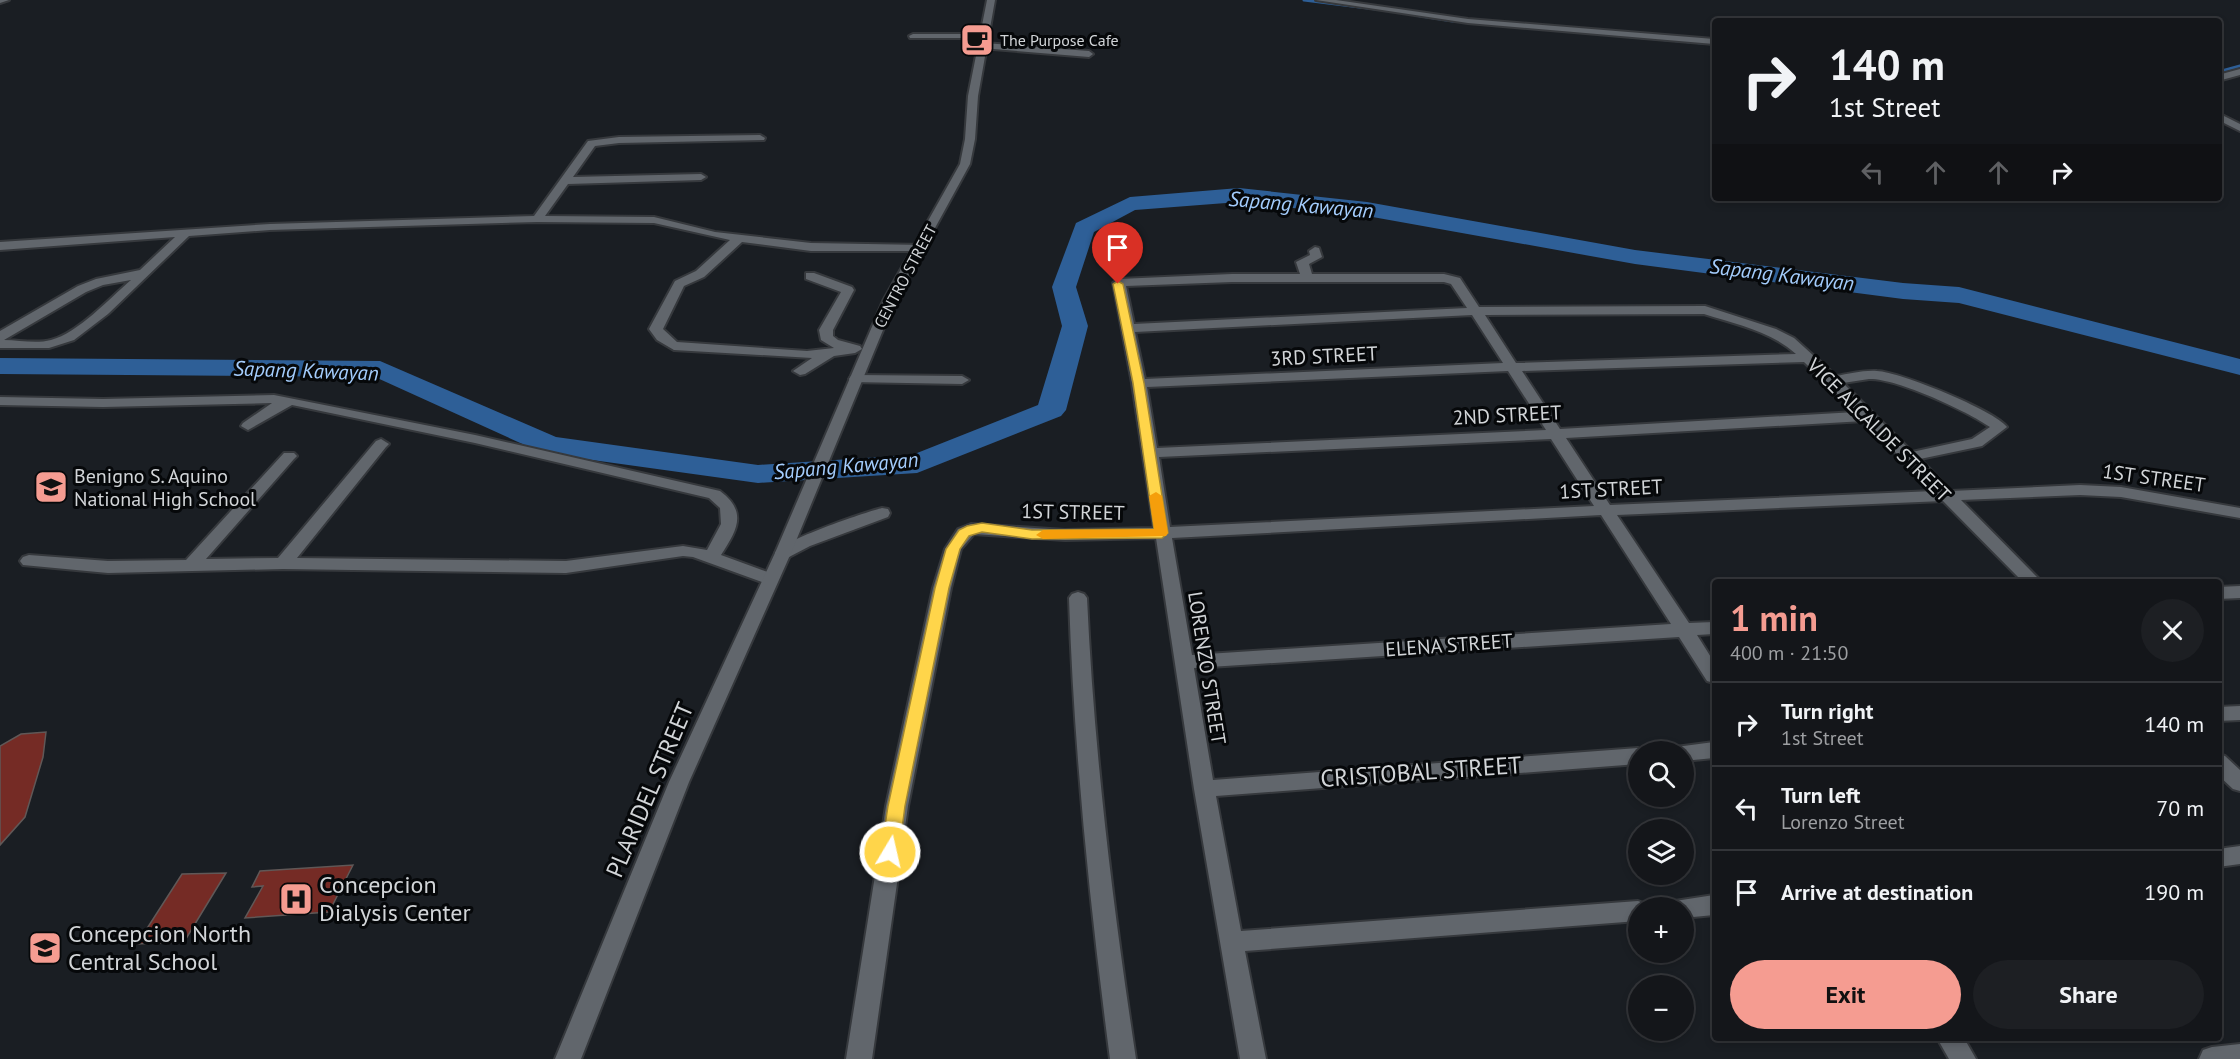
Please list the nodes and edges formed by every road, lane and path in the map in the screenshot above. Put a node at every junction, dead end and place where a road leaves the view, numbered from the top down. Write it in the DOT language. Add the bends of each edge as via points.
graph roads {
  1 [pos="5,0"];
  2 [pos="991,0"];
  3 [pos="1320,0"];
  4 [pos="0,1"];
  5 [pos="913,36"];
  6 [pos="985,41"];
  7 [pos="1712,42"];
  8 [pos="1089,54"];
  9 [pos="2240,72"];
  10 [pos="2222,77"];
  11 [pos="2222,118"];
  12 [pos="2240,128"];
  13 [pos="760,138"];
  14 [pos="701,177"];
  15 [pos="563,181"];
  16 [pos="537,219"];
  17 [pos="186,233"];
  18 [pos="738,238"];
  19 [pos="0,246"];
  20 [pos="919,247"];
  21 [pos="1315,251"];
  22 [pos="142,274"];
  23 [pos="810,276"];
  24 [pos="1307,279"];
  25 [pos="1476,310"];
  26 [pos="1127,328"];
  27 [pos="0,337"];
  28 [pos="0,344"];
  29 [pos="861,350"];
  30 [pos="834,352"];
  31 [pos="1806,358"];
  32 [pos="1512,367"];
  33 [pos="800,371"];
  34 [pos="856,379"];
  35 [pos="962,380"];
  36 [pos="1833,381"];
  37 [pos="1139,383"];
  38 [pos="288,400"];
  39 [pos="0,401"];
  40 [pos="1867,416"];
  41 [pos="248,426"];
  42 [pos="1556,434"];
  43 [pos="381,444"];
  44 [pos="1149,453"];
  45 [pos="289,456"];
  46 [pos="1908,457"];
  47 [pos="1945,494"];
  48 [pos="1606,510"];
  49 [pos="882,513"];
  50 [pos="2240,513"];
  51 [pos="1162,533"];
  52 [pos="784,548"];
  53 [pos="711,557"];
  54 [pos="29,561"];
  55 [pos="283,563"];
  56 [pos="192,564"];
  57 [pos="770,579"];
  58 [pos="2030,579"];
  59 [pos="2240,592"];
  60 [pos="2222,593"];
  61 [pos="1078,598"];
  62 [pos="1712,628"];
  63 [pos="1684,630"];
  64 [pos="1183,662"];
  65 [pos="1712,673"];
  66 [pos="2240,713"];
  67 [pos="2222,714"];
  68 [pos="1712,750"];
  69 [pos="1694,752"];
  70 [pos="1628,757"];
  71 [pos="2222,766"];
  72 [pos="2240,783"];
  73 [pos="1204,789"];
  74 [pos="2240,855"];
  75 [pos="2222,857"];
  76 [pos="1712,905"];
  77 [pos="1694,907"];
  78 [pos="1628,912"];
  79 [pos="1232,942"];
  80 [pos="1952,1041"];
  81 [pos="2240,1056"];
  82 [pos="568,1059"];
  83 [pos="859,1059"];
  84 [pos="1123,1059"];
  85 [pos="1253,1059"];
  86 [pos="1963,1059"];
  87 [pos="2212,1059"];
  1 -- 4 [label="street"];
  2 -- 6 [label="street, CENTRO STREET"];
  3 -- 7 [label="street" via="1468,21"];
  5 -- 6 [label="street"];
  6 -- 8 [label="street"];
  6 -- 20 [label="street, CENTRO STREET" via="965,164"];
  9 -- 10 [label="street"];
  11 -- 12 [label="street"];
  13 -- 15 [label="street" via="596,142 589,144"];
  14 -- 15 [label="street"];
  15 -- 16 [label="street"];
  16 -- 17 [label="street" via="408,221"];
  16 -- 18 [label="street" via="654,220"];
  17 -- 19 [label="street"];
  17 -- 22 [label="street"];
  18 -- 20 [label="street" via="811,247"];
  18 -- 30 [label="street" via="700,274 680,284 656,329 662,337 674,346 807,355"];
  20 -- 29 [label="street, CENTRO STREET"];
  21 -- 24 [label="street" via="1316,257 1302,262"];
  22 -- 27 [label="street" via="82,289"];
  22 -- 28 [label="street" via="66,339 44,344"];
  23 -- 29 [label="street" via="848,290 826,337 833,343"];
  24 -- 25 [label="street" via="1444,278 1456,281"];
  24 -- 26 [label="street, LORENZO STREET" via="1125,282 1118,284"];
  25 -- 26 [label="street, VICE ALCALDE STREET"];
  25 -- 31 [label="street, VICE ALCALDE STREET" via="1705,310 1784,337"];
  25 -- 32 [label="street"];
  26 -- 37 [label="street, LORENZO STREET"];
  29 -- 30 [label="street"];
  29 -- 34 [label="street, CENTRO STREET"];
  30 -- 33 [label="street"];
  31 -- 32 [label="street, 3RD STREET"];
  31 -- 36 [label="street, VICE ALCALDE STREET"];
  32 -- 37 [label="street, 3RD STREET"];
  32 -- 42 [label="street"];
  34 -- 35 [label="street"];
  34 -- 52 [label="street, CENTRO STREET"];
  36 -- 40 [label="street, VICE ALCALDE STREET"];
  36 -- 46 [label="street" via="1878,375 1890,378 1948,401 2000,428 1977,443"];
  37 -- 44 [label="street, LORENZO STREET"];
  38 -- 39 [label="street"];
  38 -- 41 [label="street"];
  38 -- 53 [label="street" via="714,494 729,511 729,527"];
  40 -- 42 [label="street, 2ND STREET"];
  40 -- 46 [label="street, VICE ALCALDE STREET"];
  42 -- 44 [label="street, 2ND STREET"];
  42 -- 48 [label="street"];
  43 -- 55 [label="street"];
  44 -- 51 [label="street, LORENZO STREET"];
  45 -- 56 [label="street"];
  46 -- 47 [label="street, VICE ALCALDE STREET"];
  47 -- 48 [label="street, 1ST STREET"];
  47 -- 50 [label="street, 1ST STREET" via="2121,492"];
  47 -- 58 [label="street, VICE ALCALDE STREET"];
  48 -- 51 [label="street, 1ST STREET"];
  48 -- 63 [label="street"];
  49 -- 52 [label="street"];
  51 -- 64 [label="street, LORENZO STREET"];
  51 -- 83 [label="street, 1ST STREET" via="1032,534 982,528 964,533 953,549 897,806"];
  52 -- 57 [label="street, PLARIDEL STREET"];
  53 -- 55 [label="street" via="683,551 566,567"];
  53 -- 57 [label="street"];
  54 -- 56 [label="street" via="108,567"];
  55 -- 56 [label="street"];
  57 -- 82 [label="street, PLARIDEL STREET" via="679,782"];
  59 -- 60 [label="street"];
  61 -- 84 [label="street" via="1080,672 1106,947"];
  62 -- 63 [label="street, ELENA STREET"];
  63 -- 64 [label="street, ELENA STREET"];
  63 -- 65 [label="street"];
  64 -- 73 [label="street, LORENZO STREET"];
  66 -- 67 [label="street"];
  68 -- 69 [label="street"];
  70 -- 73 [label="street, CRISTOBAL STREET"];
  71 -- 72 [label="street"];
  73 -- 79 [label="street, LORENZO STREET"];
  74 -- 75 [label="street"];
  76 -- 77 [label="street"];
  78 -- 79 [label="street"];
  79 -- 85 [label="street, LORENZO STREET"];
  80 -- 86 [label="street"];
  81 -- 87 [label="street"];
}
